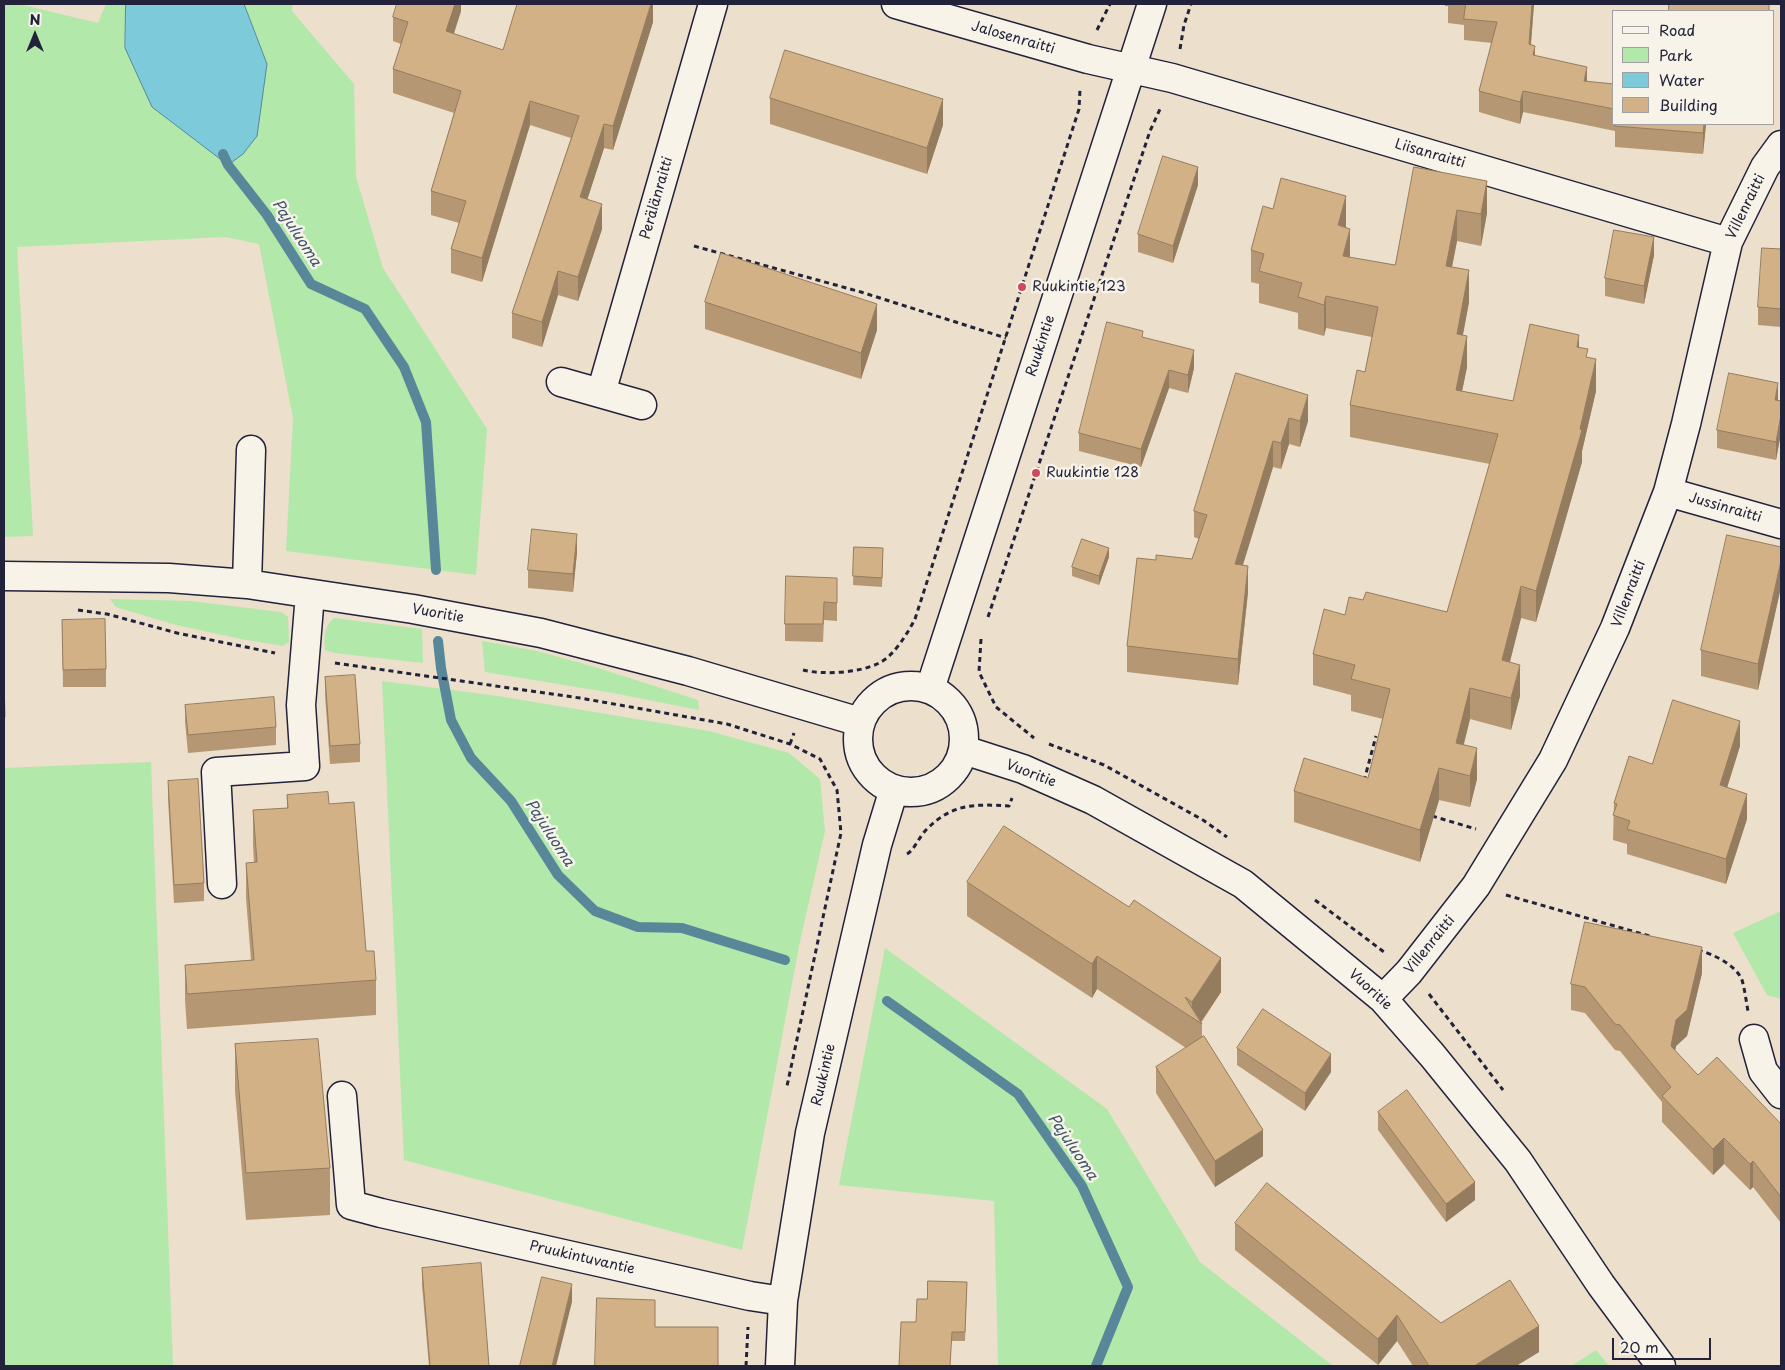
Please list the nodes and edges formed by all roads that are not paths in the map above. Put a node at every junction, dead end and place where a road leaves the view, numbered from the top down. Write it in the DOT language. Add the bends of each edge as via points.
graph roads {
  1 [pos="712,4"];
  2 [pos="896,4"];
  3 [pos="1152,4"];
  4 [pos="1131,69"];
  5 [pos="1781,145"];
  6 [pos="1728,242"];
  7 [pos="561,382"];
  8 [pos="601,393"];
  9 [pos="642,405"];
  10 [pos="251,450"];
  11 [pos="1668,492"];
  12 [pos="1781,524"];
  13 [pos="4,576"];
  14 [pos="247,584"];
  15 [pos="310,594"];
  16 [pos="930,688"];
  17 [pos="860,722"];
  18 [pos="964,750"];
  19 [pos="894,789"];
  20 [pos="222,884"];
  21 [pos="1383,999"];
  22 [pos="1754,1039"];
  23 [pos="1781,1094"];
  24 [pos="342,1096"];
  25 [pos="783,1301"];
  26 [pos="780,1366"];
  27 [pos="1661,1366"];
  1 -- 8 [label="street, Perälänraitti"];
  2 -- 4 [label="street, Jalosenraitti" via="1088,60"];
  3 -- 4 [label="street, Ruukintie"];
  4 -- 6 [label="street, Liisanraitti" via="1172,78"];
  4 -- 16 [label="street, Ruukintie"];
  5 -- 6 [label="street, Villenraitti" via="1765,167"];
  6 -- 11 [label="street, Villenraitti"];
  7 -- 8 [label="street"];
  8 -- 9 [label="street"];
  10 -- 14 [label="street"];
  11 -- 12 [label="street, Jussinraitti"];
  11 -- 21 [label="street, Villenraitti" via="1615,628 1553,760 1476,886 1409,972"];
  13 -- 14 [label="street, Vuoritie" via="169,578"];
  14 -- 15 [label="street, Vuoritie"];
  15 -- 17 [label="street, Vuoritie" via="541,633 688,671"];
  15 -- 20 [label="street" via="301,705 305,766 216,772"];
  16 -- 17 [label="street" via="896,687 880,695"];
  16 -- 18 [label="street" via="954,707 962,720"];
  17 -- 19 [label="street" via="860,755 879,782"];
  18 -- 19 [label="street" via="951,774 929,789 912,793"];
  18 -- 21 [label="street, Vuoritie" via="1023,769 1093,800 1243,884"];
  19 -- 25 [label="street, Ruukintie" via="877,845 810,1133"];
  21 -- 27 [label="street, Vuoritie" via="1518,1161 1601,1285"];
  22 -- 23 [label="street" via="1763,1071"];
  24 -- 25 [label="street, Pruukintuvantie" via="350,1205"];
  25 -- 26 [label="street, Ruukintie"];
}
